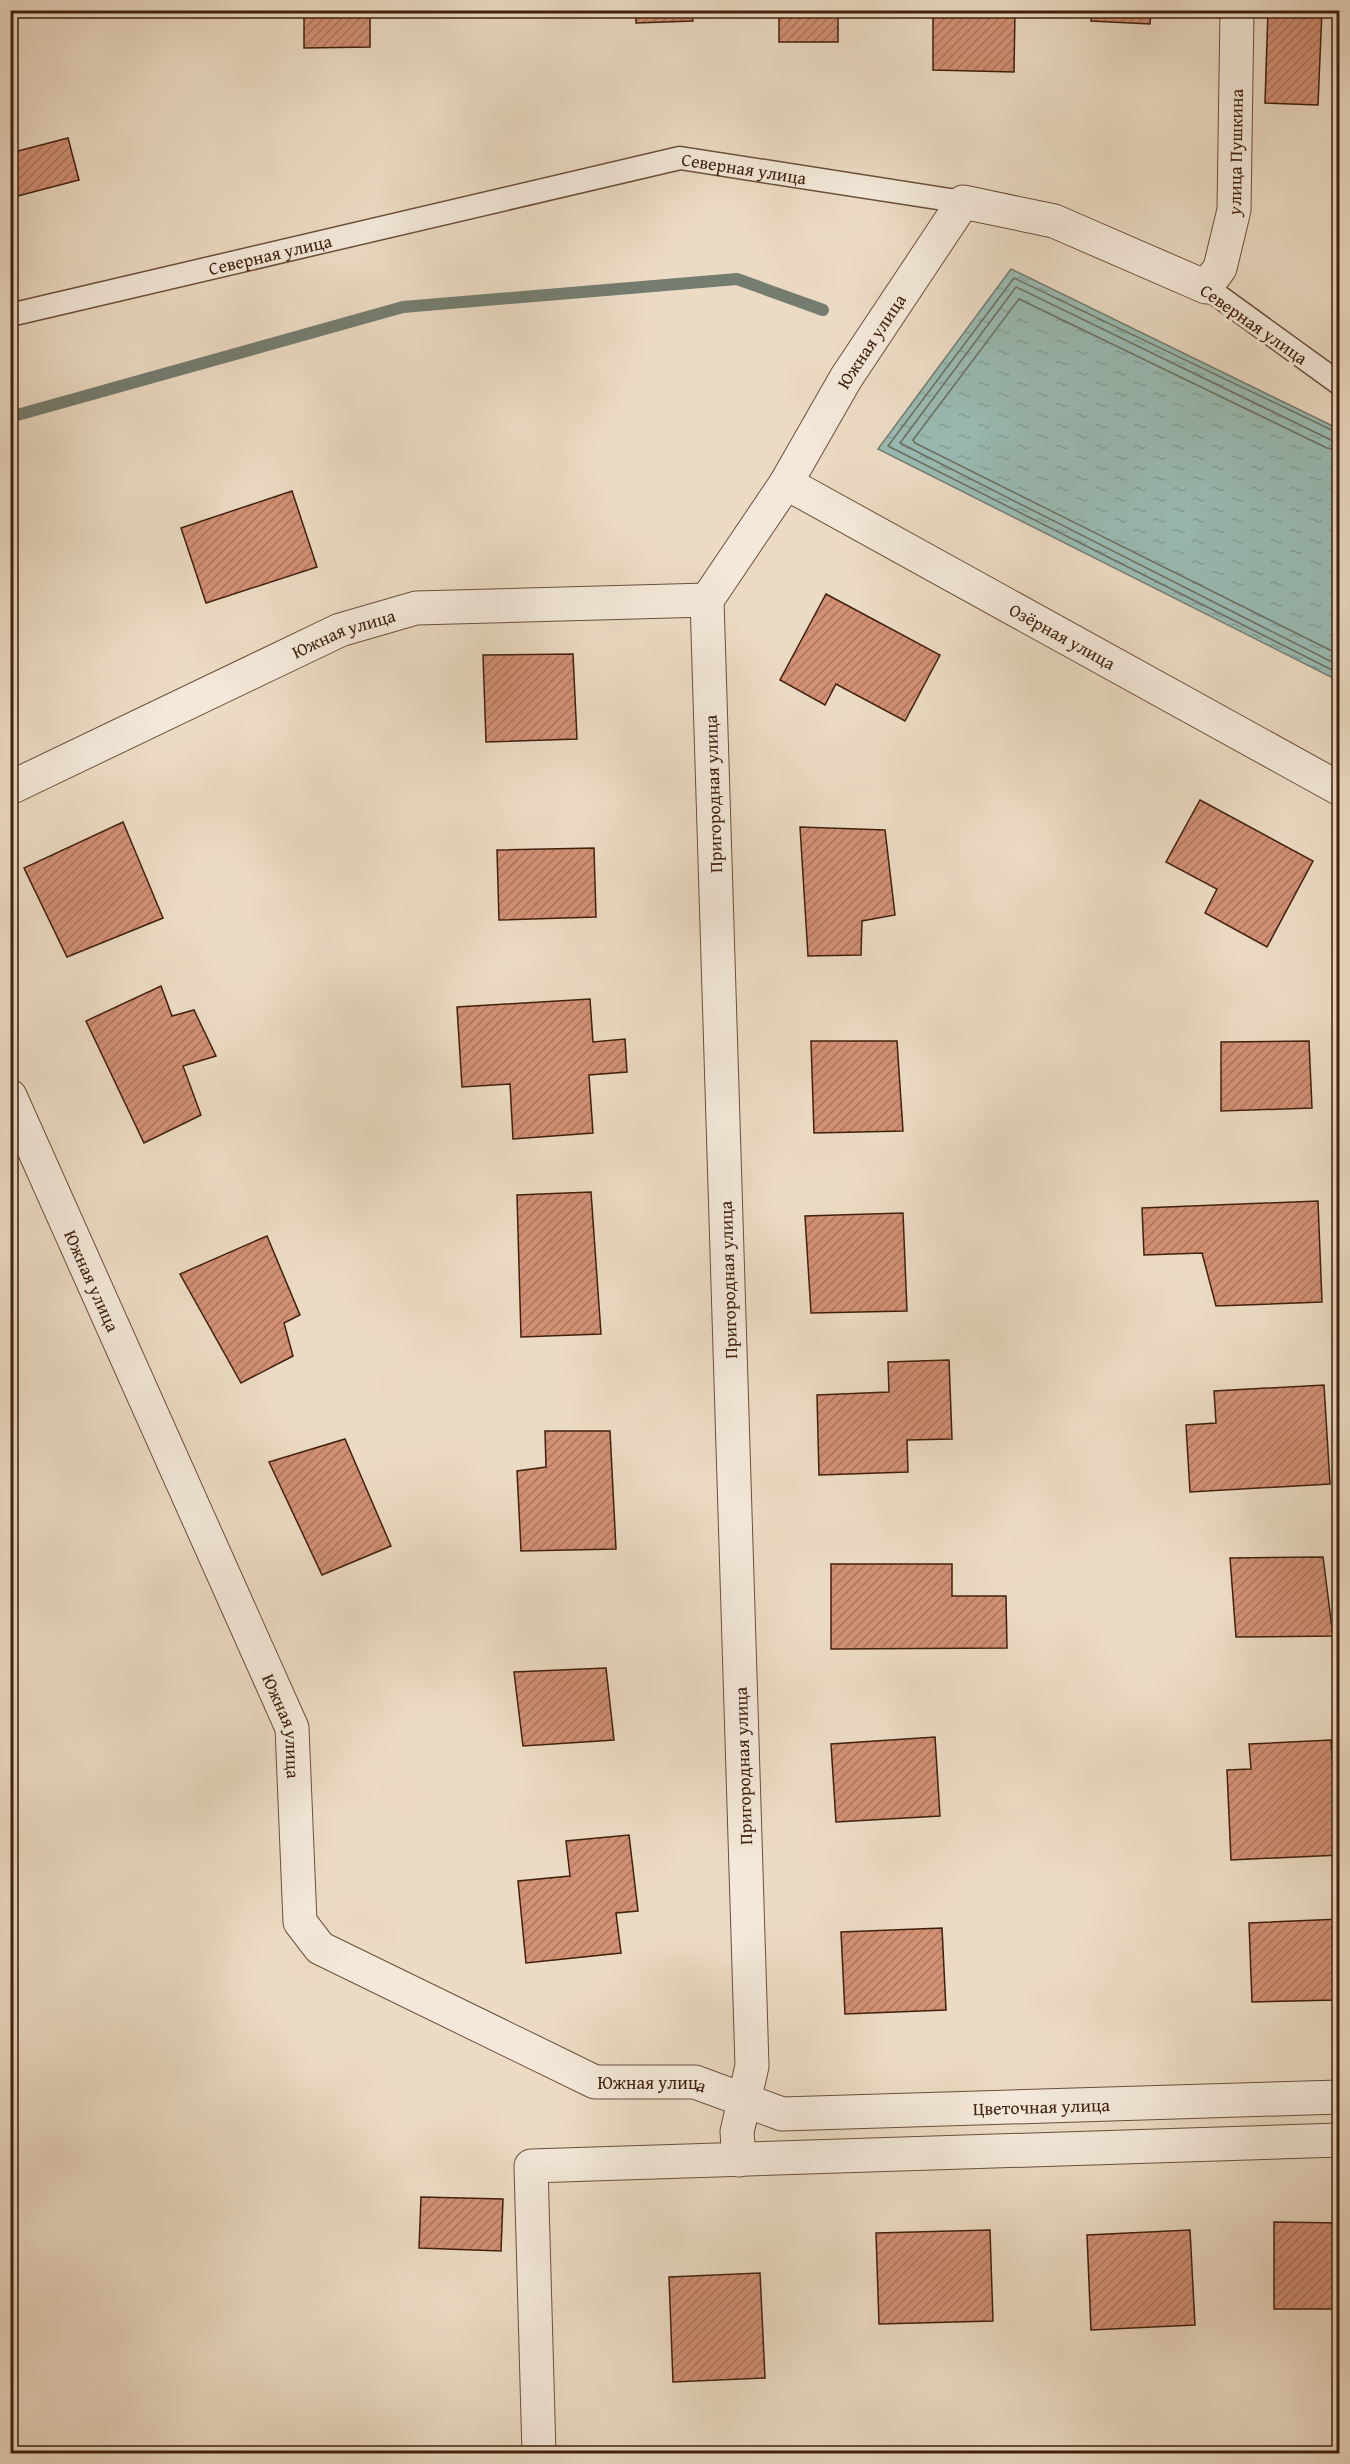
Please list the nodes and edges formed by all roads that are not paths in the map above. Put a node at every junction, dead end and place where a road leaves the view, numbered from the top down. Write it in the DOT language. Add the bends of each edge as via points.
graph roads {
  1 [pos="1238,10"];
  2 [pos="963,202"];
  3 [pos="1206,287"];
  4 [pos="10,315"];
  5 [pos="1340,384"];
  6 [pos="786,483"];
  7 [pos="707,600"];
  8 [pos="10,788"];
  9 [pos="1340,789"];
  10 [pos="10,1096"];
  11 [pos="1340,2097"];
  12 [pos="744,2100"];
  13 [pos="1340,2140"];
  14 [pos="739,2160"];
  15 [pos="539,2454"];
  1 -- 3 [label="street, улица Пушкина" via="1234,210 1220,268"];
  2 -- 3 [label="street, Северная улица" via="1054,221"];
  2 -- 4 [label="lane, Северная улица" via="680,158"];
  2 -- 6 [label="street, Южная улица" via="846,378"];
  3 -- 5 [label="lane, Северная улица"];
  6 -- 7 [label="street"];
  6 -- 9 [label="street, Озёрная улица"];
  7 -- 8 [label="street, Южная улица" via="416,608 339,630"];
  7 -- 12 [label="street, Пригородная улица" via="752,2066"];
  10 -- 12 [label="street, Южная улица" via="292,1728 300,1922 320,1948 595,2082 695,2082"];
  11 -- 12 [label="street, Цветочная улица" via="782,2114"];
  12 -- 14 [label="street, Пригородная улица" via="737,2132"];
  13 -- 14 [label="street"];
  14 -- 15 [label="street" via="531,2166"];
}
